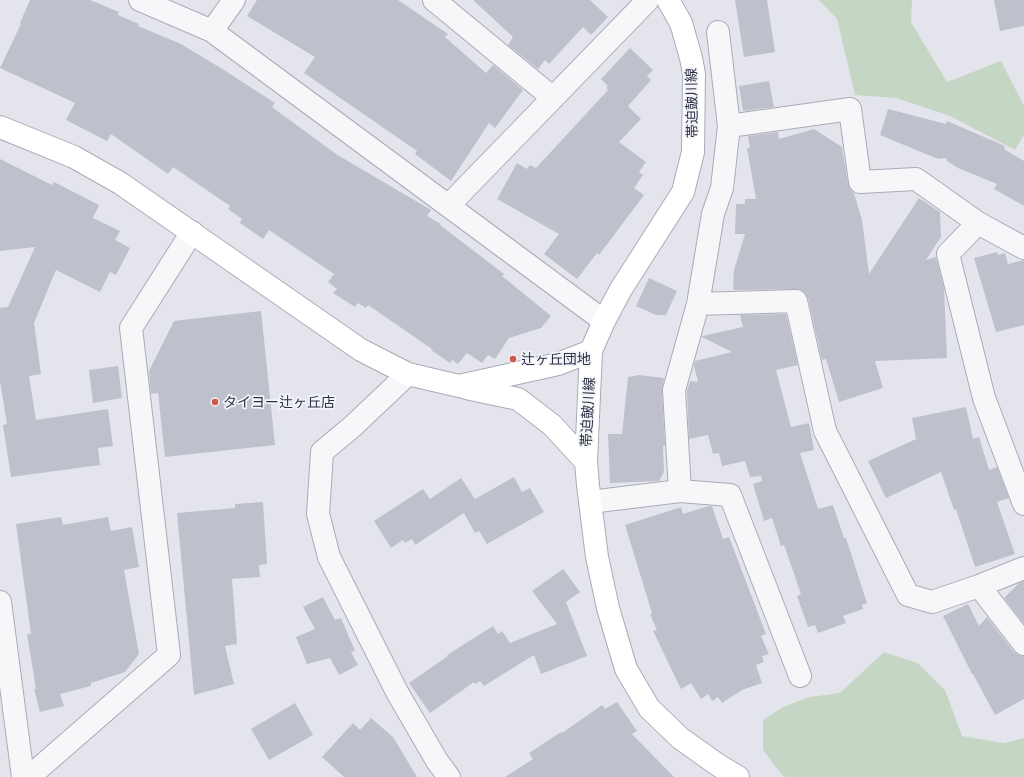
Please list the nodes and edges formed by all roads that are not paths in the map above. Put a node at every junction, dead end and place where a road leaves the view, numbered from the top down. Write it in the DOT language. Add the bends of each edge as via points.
graph roads {
  1 [pos="140,0"];
  2 [pos="234,0"];
  3 [pos="434,0"];
  4 [pos="648,0"];
  5 [pos="668,0"];
  6 [pos="212,31"];
  7 [pos="718,32"];
  8 [pos="553,98"];
  9 [pos="729,126"];
  10 [pos="0,127"];
  11 [pos="449,205"];
  12 [pos="978,223"];
  13 [pos="192,232"];
  14 [pos="1024,248"];
  15 [pos="698,304"];
  16 [pos="604,321"];
  17 [pos="591,351"];
  18 [pos="408,374"];
  19 [pos="459,386"];
  20 [pos="586,462"];
  21 [pos="680,491"];
  22 [pos="590,502"];
  23 [pos="1024,504"];
  24 [pos="1024,568"];
  25 [pos="978,586"];
  26 [pos="0,602"];
  27 [pos="1024,644"];
  28 [pos="800,676"];
  29 [pos="23,777"];
  30 [pos="29,777"];
  31 [pos="449,777"];
  32 [pos="738,777"];
  1 -- 6 [label="street"];
  2 -- 6 [label="street"];
  3 -- 8 [label="street"];
  4 -- 8 [label="street"];
  5 -- 16 [label="street, 帯迫皷川線" via="681,23 694,74 693,152 683,192 621,289"];
  6 -- 11 [label="street"];
  7 -- 9 [label="street"];
  8 -- 11 [label="street"];
  9 -- 12 [label="street" via="850,109 860,182 916,179"];
  9 -- 15 [label="street" via="722,188 713,214"];
  10 -- 13 [label="street" via="74,157 120,183"];
  11 -- 16 [label="street"];
  12 -- 14 [label="street"];
  12 -- 23 [label="street" via="948,254 984,398"];
  13 -- 18 [label="street" via="361,350"];
  13 -- 30 [label="street" via="131,328 169,655"];
  15 -- 21 [label="street" via="674,390"];
  15 -- 25 [label="street" via="796,300 825,431 908,595 932,602"];
  16 -- 17 [label="street, 帯迫皷川線"];
  17 -- 19 [label="street" via="558,364"];
  17 -- 20 [label="street, 帯迫皷川線"];
  18 -- 19 [label="street"];
  18 -- 31 [label="street" via="322,452 318,514 329,557 397,692"];
  19 -- 20 [label="street" via="518,399 552,425"];
  20 -- 22 [label="street, 帯迫皷川線"];
  21 -- 22 [label="street"];
  21 -- 28 [label="street" via="730,495"];
  22 -- 32 [label="street, 帯迫皷川線" via="597,557 608,608 626,669 649,708 680,738"];
  24 -- 25 [label="street"];
  25 -- 27 [label="street"];
  26 -- 29 [label="street"];
}
